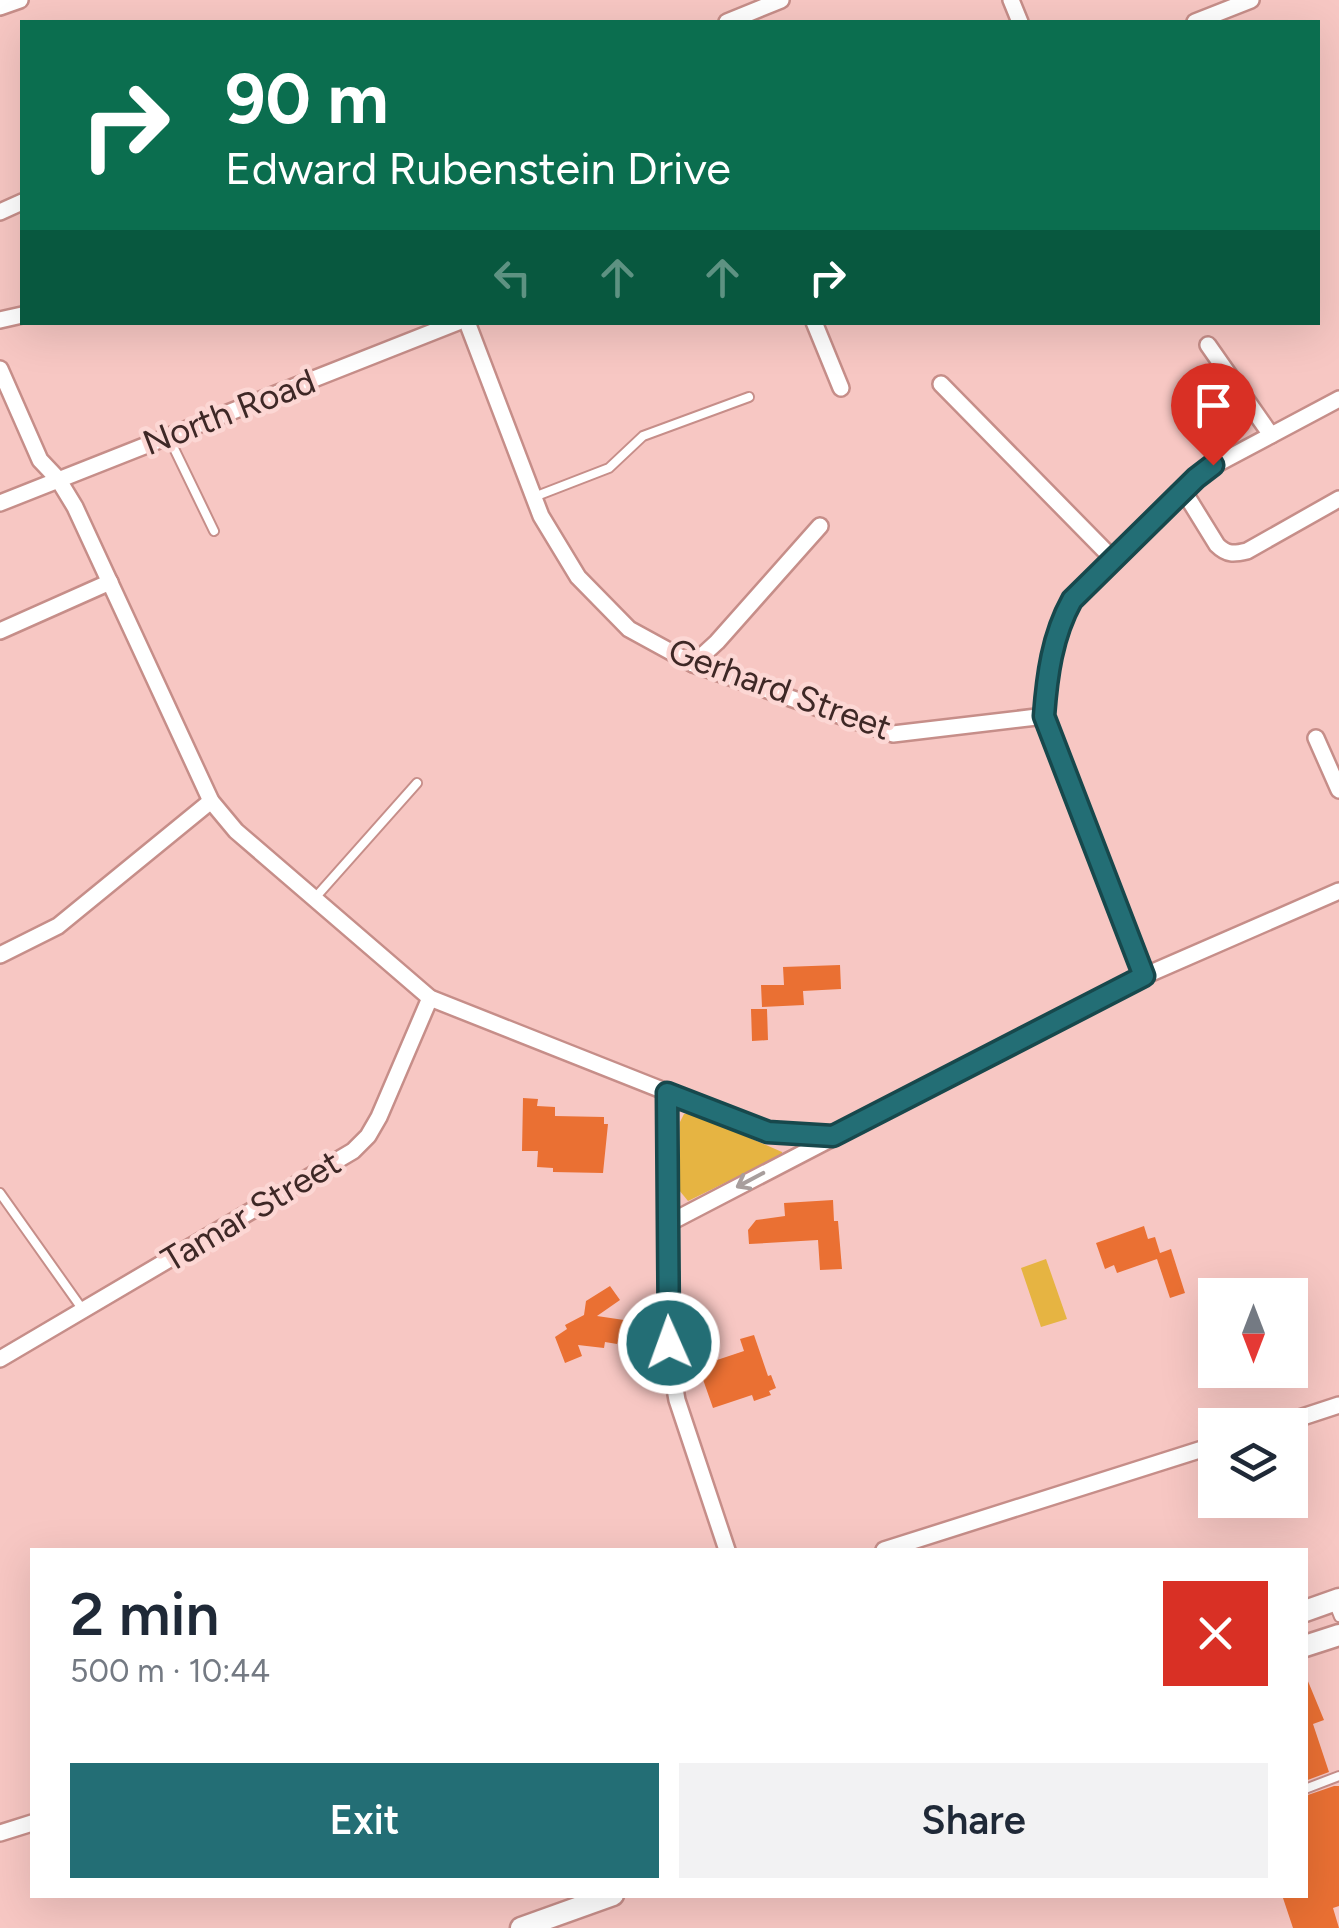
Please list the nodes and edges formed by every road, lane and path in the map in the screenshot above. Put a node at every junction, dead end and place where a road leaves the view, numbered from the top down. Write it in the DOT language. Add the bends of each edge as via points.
graph roads {
  1 [pos="20,0"];
  2 [pos="781,0"];
  3 [pos="1251,0"];
  4 [pos="0,6"];
  5 [pos="732,20"];
  6 [pos="1200,20"];
  7 [pos="450,325"];
  8 [pos="468,325"];
  9 [pos="815,325"];
  10 [pos="1208,345"];
  11 [pos="0,368"];
  12 [pos="940,384"];
  13 [pos="841,388"];
  14 [pos="749,396"];
  15 [pos="1339,399"];
  16 [pos="1271,435"];
  17 [pos="168,436"];
  18 [pos="58,479"];
  19 [pos="1183,490"];
  20 [pos="534,497"];
  21 [pos="1339,500"];
  22 [pos="0,503"];
  23 [pos="820,526"];
  24 [pos="214,531"];
  25 [pos="1112,558"];
  26 [pos="110,582"];
  27 [pos="0,630"];
  28 [pos="693,664"];
  29 [pos="1044,716"];
  30 [pos="1316,738"];
  31 [pos="417,783"];
  32 [pos="1339,790"];
  33 [pos="211,801"];
  34 [pos="1339,891"];
  35 [pos="314,899"];
  36 [pos="0,955"];
  37 [pos="1144,976"];
  38 [pos="430,998"];
  39 [pos="667,1093"];
  40 [pos="833,1136"];
  41 [pos="0,1193"];
  42 [pos="667,1224"];
  43 [pos="83,1310"];
  44 [pos="0,1359"];
  45 [pos="1339,1406"];
  46 [pos="1308,1416"];
  47 [pos="1198,1450"];
  48 [pos="726,1548"];
  49 [pos="890,1548"];
  50 [pos="1337,1606"];
  51 [pos="1308,1611"];
  52 [pos="1339,1635"];
  53 [pos="1308,1645"];
  54 [pos="1339,1776"];
  55 [pos="1308,1788"];
  56 [pos="30,1824"];
  57 [pos="0,1834"];
  58 [pos="605,1898"];
  59 [pos="521,1928"];
  1 -- 4 [label="street"];
  2 -- 5 [label="street"];
  3 -- 6 [label="street"];
  7 -- 17 [label="street, North Road"];
  8 -- 20 [label="street, Gerhard Street"];
  9 -- 13 [label="street"];
  10 -- 16 [label="street"];
  11 -- 18 [label="street" via="40,460"];
  12 -- 25 [label="street"];
  14 -- 20 [label="lane" via="643,436 618,462"];
  15 -- 16 [label="street"];
  16 -- 19 [label="street" via="1202,472"];
  17 -- 18 [label="street, North Road"];
  17 -- 24 [label="lane"];
  18 -- 22 [label="street, North Road"];
  18 -- 26 [label="street"];
  19 -- 21 [label="street" via="1217,545 1234,554"];
  19 -- 25 [label="street"];
  20 -- 28 [label="street, Gerhard Street" via="560,552 604,606 630,629"];
  23 -- 28 [label="street"];
  25 -- 29 [label="street" via="1062,619"];
  26 -- 27 [label="street"];
  26 -- 33 [label="street"];
  28 -- 29 [label="street, Gerhard Street" via="892,734"];
  29 -- 37 [label="street"];
  30 -- 32 [label="street"];
  31 -- 35 [label="lane"];
  33 -- 35 [label="street"];
  33 -- 36 [label="street" via="58,926"];
  34 -- 37 [label="street"];
  35 -- 38 [label="street"];
  37 -- 40 [label="street"];
  38 -- 39 [label="street"];
  38 -- 43 [label="street, Tamar Street" via="379,1117 353,1151"];
  39 -- 40 [label="street" via="768,1132"];
  39 -- 42 [label="street"];
  40 -- 42 [label="street, one-way"];
  41 -- 43 [label="lane"];
  42 -- 48 [label="street" via="667,1320 677,1400"];
  43 -- 44 [label="street, Tamar Street"];
  45 -- 46 [label="street"];
  47 -- 49 [label="street"];
  50 -- 51 [label="street"];
  52 -- 53 [label="street"];
  54 -- 55 [label="lane"];
  56 -- 57 [label="street"];
  58 -- 59 [label="street"];
}
